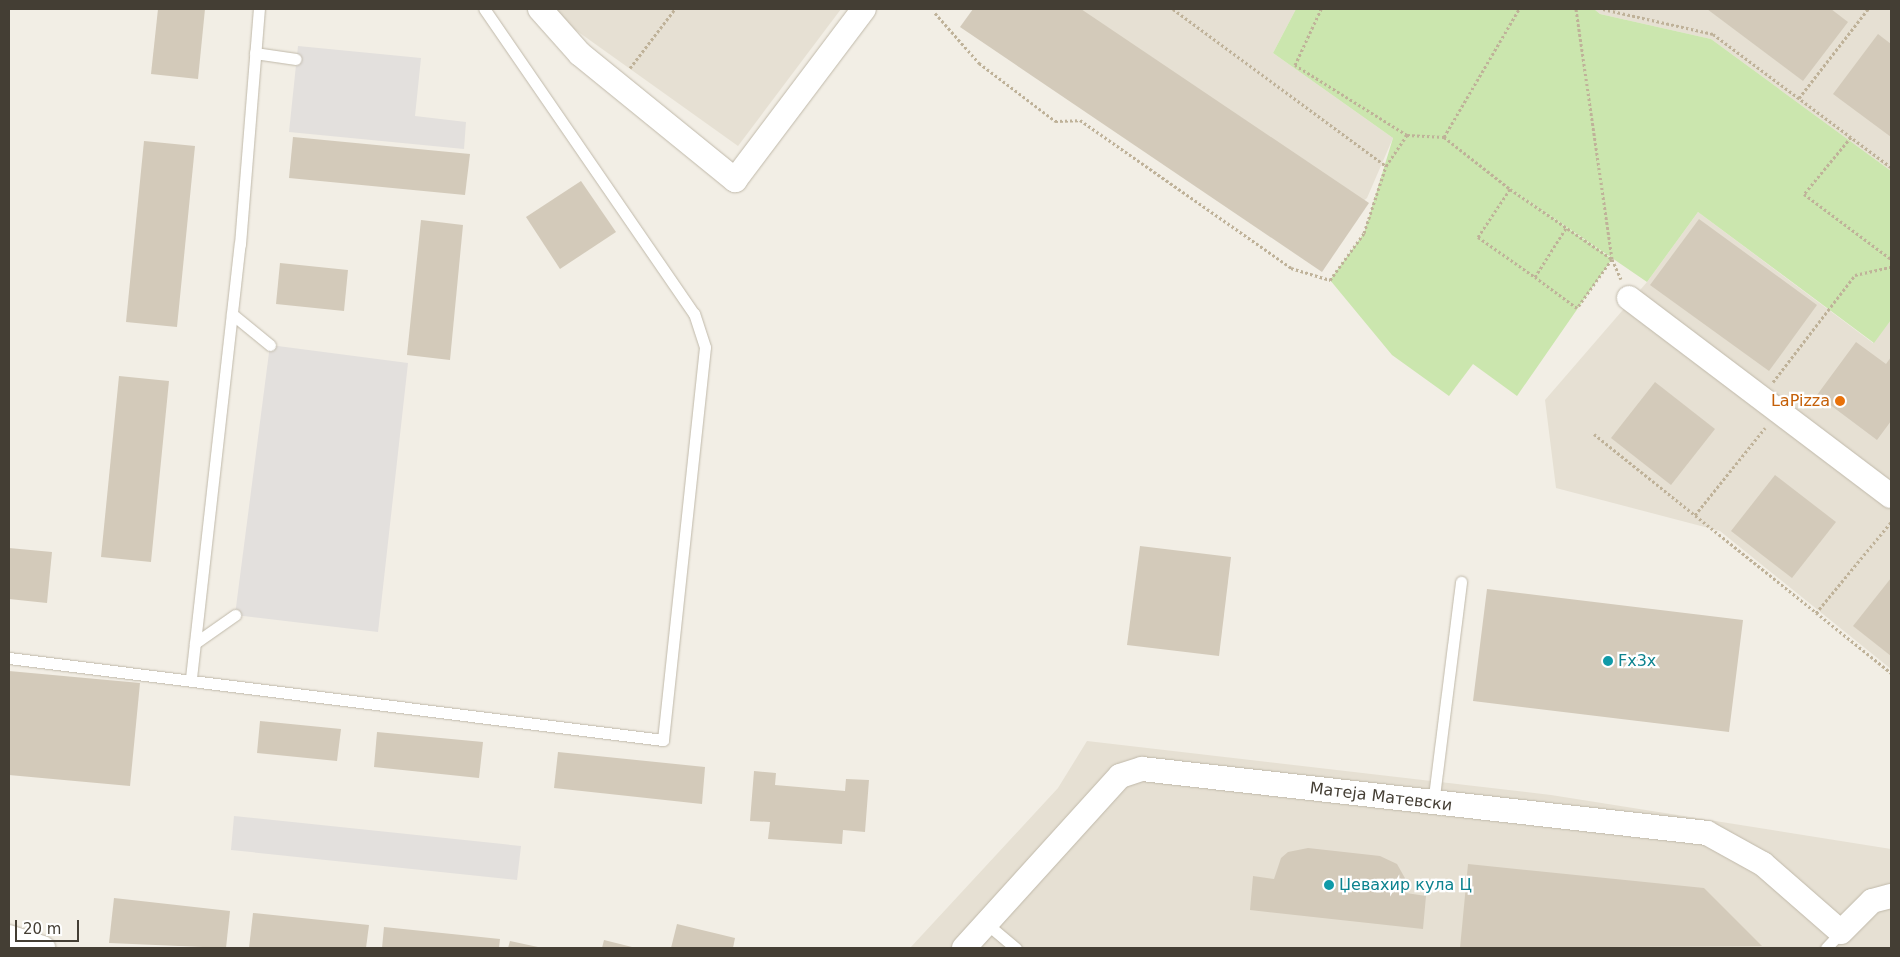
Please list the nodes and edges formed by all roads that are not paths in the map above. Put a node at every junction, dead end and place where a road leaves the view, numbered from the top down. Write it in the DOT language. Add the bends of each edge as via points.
graph roads {
  1 [pos="259,9"];
  2 [pos="484,9"];
  3 [pos="540,9"];
  4 [pos="864,9"];
  5 [pos="255,53"];
  6 [pos="296,59"];
  7 [pos="1629,298"];
  8 [pos="232,314"];
  9 [pos="270,345"];
  10 [pos="1891,496"];
  11 [pos="1461,582"];
  12 [pos="235,615"];
  13 [pos="195,643"];
  14 [pos="9,658"];
  15 [pos="191,678"];
  16 [pos="1433,804"];
  17 [pos="1891,896"];
  18 [pos="987,924"];
  19 [pos="9,937"];
  20 [pos="1833,940"];
  21 [pos="43,948"];
  22 [pos="964,948"];
  23 [pos="1016,948"];
  1 -- 5 [label="lane"];
  2 -- 15 [label="lane" via="694,314 705,346 663,740"];
  3 -- 4 [label="street" via="580,54 735,180"];
  5 -- 6 [label="lane"];
  5 -- 8 [label="lane"];
  7 -- 10 [label="street"];
  8 -- 9 [label="lane"];
  8 -- 13 [label="lane"];
  11 -- 16 [label="lane"];
  12 -- 13 [label="lane"];
  13 -- 15 [label="lane"];
  14 -- 15 [label="lane"];
  16 -- 18 [label="street, Матеја Матевски" via="1142,768 1120,776"];
  16 -- 20 [label="street, Матеја Матевски" via="1707,832 1763,864"];
  17 -- 20 [label="street" via="1872,901"];
  18 -- 22 [label="street, Матеја Матевски"];
  18 -- 23 [label="lane"];
  19 -- 21 [label="street"];
}
